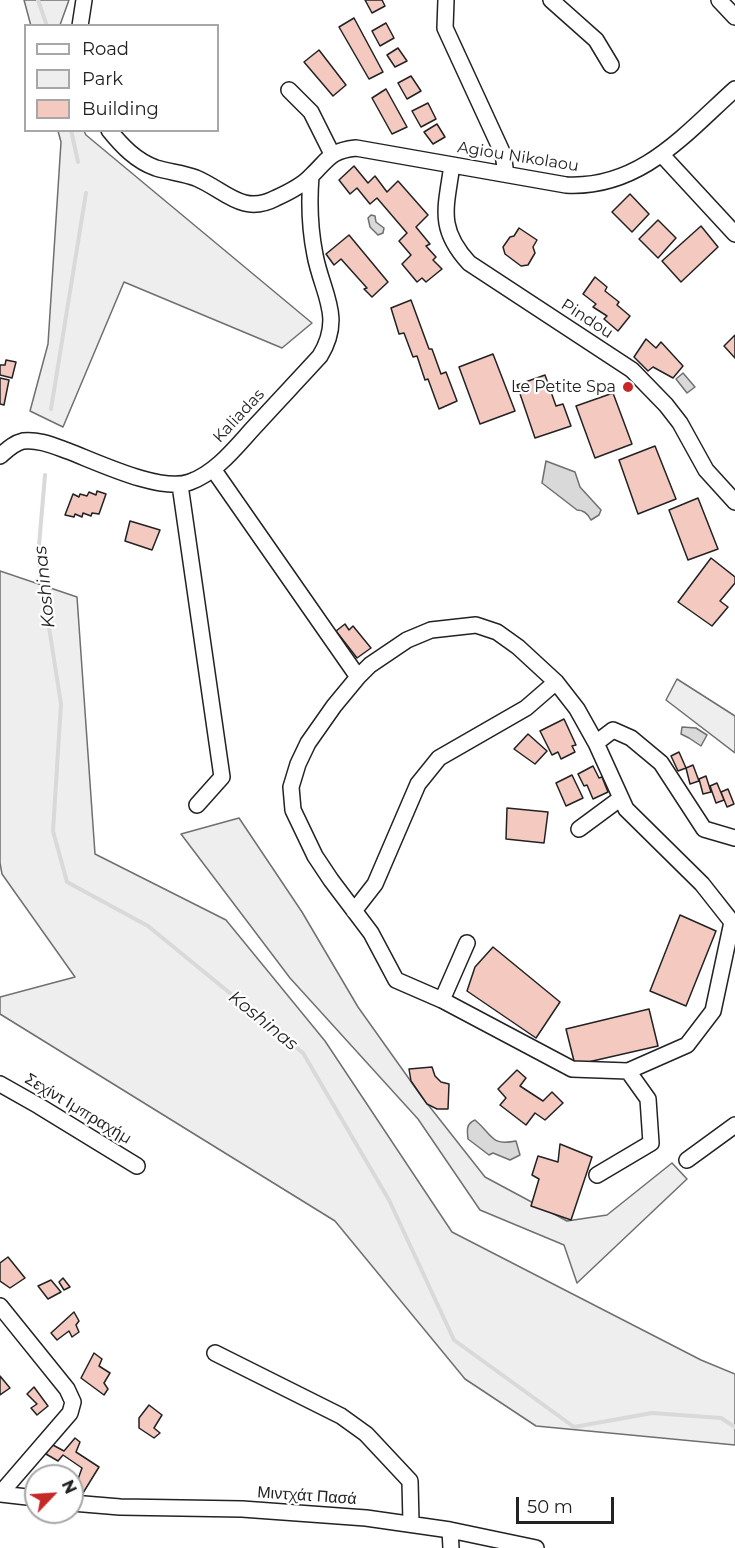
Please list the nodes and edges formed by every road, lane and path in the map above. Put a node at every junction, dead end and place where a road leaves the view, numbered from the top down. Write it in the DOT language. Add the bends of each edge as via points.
graph roads {
  1 [pos="84,0"];
  2 [pos="446,0"];
  3 [pos="551,0"];
  4 [pos="719,0"];
  5 [pos="735,17"];
  6 [pos="80,24"];
  7 [pos="611,65"];
  8 [pos="735,89"];
  9 [pos="289,90"];
  10 [pos="111,132"];
  11 [pos="332,154"];
  12 [pos="662,155"];
  13 [pos="452,165"];
  14 [pos="506,174"];
  15 [pos="311,176"];
  16 [pos="735,234"];
  17 [pos="0,456"];
  18 [pos="213,469"];
  19 [pos="180,485"];
  20 [pos="735,502"];
  21 [pos="358,676"];
  22 [pos="556,682"];
  23 [pos="596,743"];
  24 [pos="621,798"];
  25 [pos="197,805"];
  26 [pos="579,829"];
  27 [pos="735,838"];
  28 [pos="354,911"];
  29 [pos="733,922"];
  30 [pos="467,943"];
  31 [pos="442,1000"];
  32 [pos="628,1071"];
  33 [pos="0,1084"];
  34 [pos="735,1125"];
  35 [pos="687,1160"];
  36 [pos="137,1166"];
  37 [pos="597,1175"];
  38 [pos="0,1306"];
  39 [pos="215,1353"];
  40 [pos="0,1494"];
  41 [pos="24,1497"];
  42 [pos="84,1504"];
  43 [pos="411,1523"];
  44 [pos="450,1530"];
  45 [pos="451,1548"];
  46 [pos="536,1548"];
  1 -- 6 [label="street"];
  2 -- 14 [label="street" via="446,28 503,154"];
  3 -- 7 [label="street" via="596,40"];
  4 -- 5 [label="street"];
  8 -- 12 [label="street, Agiou Nikolaou"];
  9 -- 11 [label="street" via="311,112"];
  10 -- 15 [label="street" via="142,162 195,178 244,204 275,199"];
  11 -- 13 [label="street, Agiou Nikolaou" via="371,150"];
  11 -- 15 [label="street"];
  12 -- 14 [label="street, Agiou Nikolaou" via="631,174 593,184 566,185"];
  12 -- 16 [label="street"];
  13 -- 14 [label="street, Agiou Nikolaou"];
  13 -- 20 [label="street, Pindou" via="447,228 458,250 469,263 632,370 666,405 706,470"];
  15 -- 18 [label="street, Kaliadas" via="313,244 331,313 330,338 320,356"];
  17 -- 19 [label="street" via="15,444 34,441 145,479"];
  18 -- 19 [label="street, Kaliadas"];
  18 -- 21 [label="street"];
  19 -- 25 [label="street" via="222,777"];
  21 -- 22 [label="street" via="407,639 431,630 476,625 497,632"];
  21 -- 28 [label="street" via="308,743 291,787 293,810 302,831"];
  22 -- 23 [label="street"];
  22 -- 28 [label="street" via="526,708 439,758 418,784 375,884"];
  23 -- 24 [label="street"];
  23 -- 27 [label="street" via="613,730 631,738 661,763 704,829"];
  24 -- 26 [label="street"];
  24 -- 29 [label="street" via="626,809 702,884"];
  28 -- 31 [label="street" via="371,933 396,980"];
  29 -- 32 [label="street" via="713,1011 687,1045"];
  30 -- 31 [label="street"];
  31 -- 32 [label="street" via="572,1069"];
  32 -- 37 [label="street" via="648,1099 651,1143"];
  33 -- 36 [label="street, Σεχίντ Ιμπραχήμ"];
  34 -- 35 [label="street"];
  38 -- 40 [label="street" via="67,1389 73,1402 70,1413"];
  39 -- 43 [label="street" via="341,1416 366,1434 410,1481"];
  40 -- 41 [label="street"];
  42 -- 43 [label="street, Μιντχάτ Πασά" via="242,1509"];
  43 -- 44 [label="street, Μιντχάτ Πασά"];
  44 -- 45 [label="street"];
  44 -- 46 [label="street, Μιντχάτ Πασά"];
}
